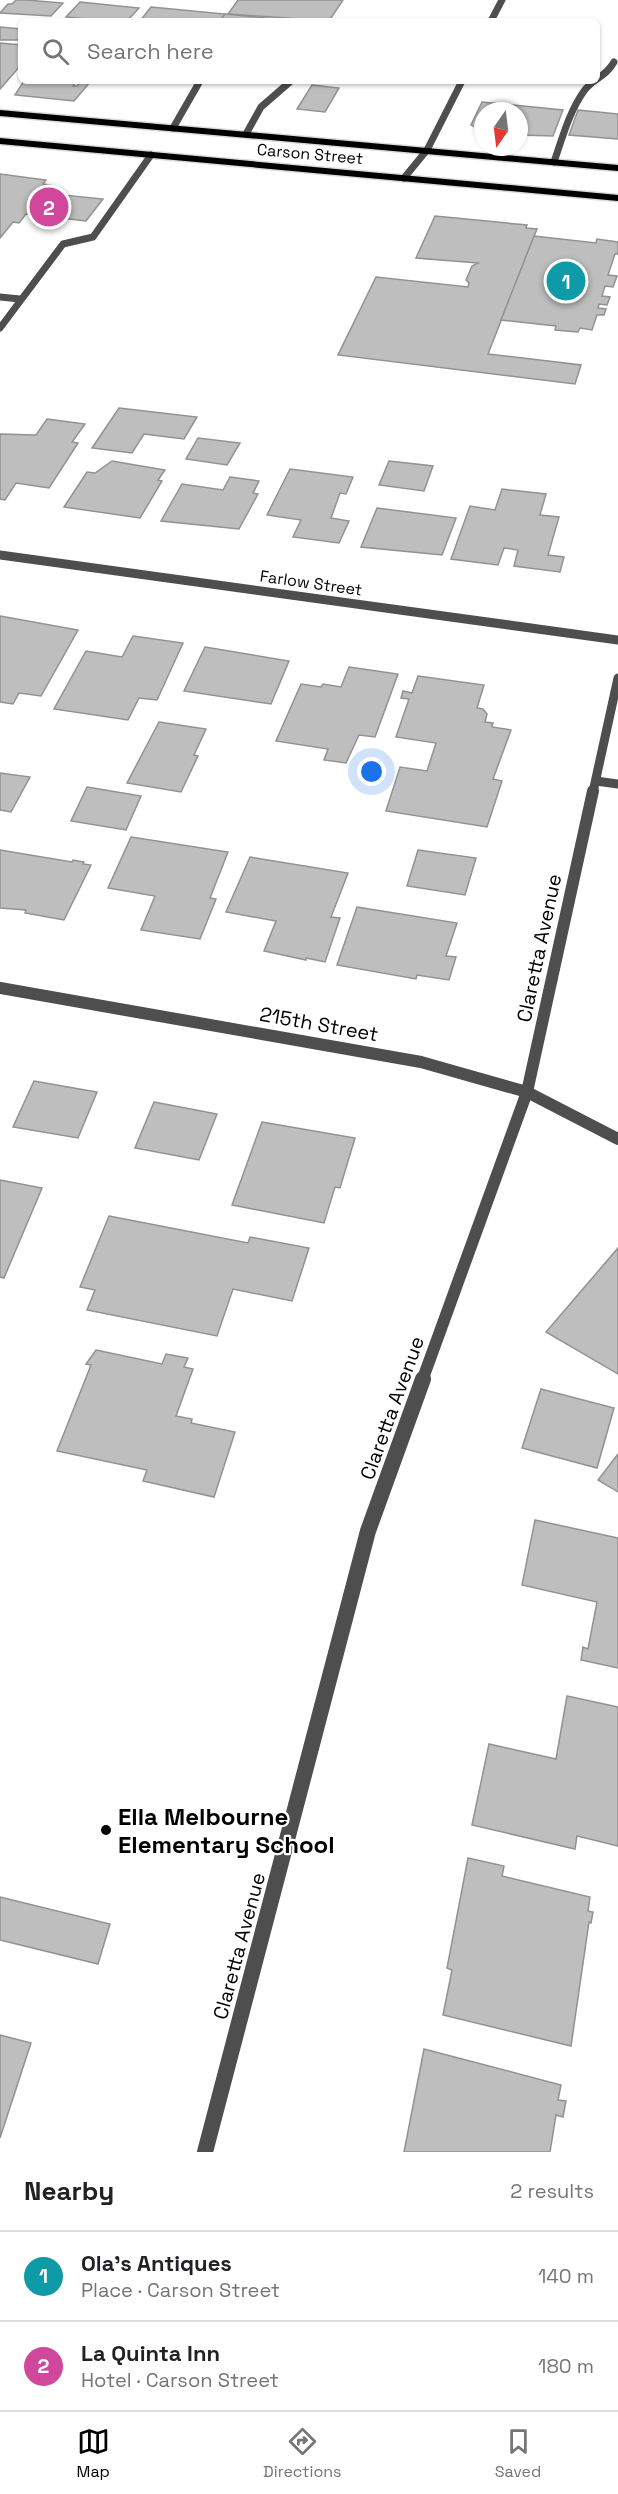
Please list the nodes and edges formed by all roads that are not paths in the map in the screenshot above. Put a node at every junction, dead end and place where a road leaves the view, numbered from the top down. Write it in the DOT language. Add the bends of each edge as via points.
graph roads {
  1 [pos="502,0"];
  2 [pos="493,18"];
  3 [pos="614,62"];
  4 [pos="600,80"];
  5 [pos="198,84"];
  6 [pos="288,84"];
  7 [pos="460,84"];
  8 [pos="592,84"];
  9 [pos="0,113"];
  10 [pos="173,128"];
  11 [pos="246,134"];
  12 [pos="0,141"];
  13 [pos="427,150"];
  14 [pos="152,155"];
  15 [pos="554,162"];
  16 [pos="618,168"];
  17 [pos="404,178"];
  18 [pos="618,198"];
  19 [pos="0,297"];
  20 [pos="20,299"];
  21 [pos="0,328"];
  22 [pos="0,555"];
  23 [pos="618,640"];
  24 [pos="618,678"];
  25 [pos="596,781"];
  26 [pos="618,784"];
  27 [pos="0,988"];
  28 [pos="527,1092"];
  29 [pos="618,1139"];
  30 [pos="205,2152"];
  1 -- 2 [label="street"];
  3 -- 4 [label="street" via="607,76"];
  5 -- 10 [label="street"];
  6 -- 11 [label="street" via="261,108"];
  7 -- 13 [label="street"];
  8 -- 15 [label="street" via="586,87 563,134"];
  9 -- 10 [label="main road, Carson Street"];
  10 -- 11 [label="main road, Carson Street"];
  11 -- 13 [label="main road, Carson Street"];
  12 -- 14 [label="main road, Carson Street"];
  13 -- 15 [label="main road, Carson Street"];
  13 -- 17 [label="street"];
  14 -- 17 [label="main road, Carson Street"];
  14 -- 20 [label="street" via="93,237 63,244"];
  15 -- 16 [label="main road, Carson Street"];
  17 -- 18 [label="main road, Carson Street"];
  19 -- 20 [label="street"];
  20 -- 21 [label="street"];
  22 -- 23 [label="street, Farlow Street"];
  24 -- 25 [label="street, Claretta Avenue"];
  25 -- 26 [label="street"];
  25 -- 28 [label="street, Claretta Avenue"];
  27 -- 28 [label="street, 215th Street" via="422,1062"];
  28 -- 29 [label="street, 215th Street"];
  28 -- 30 [label="street, Claretta Avenue" via="368,1531"];
}
